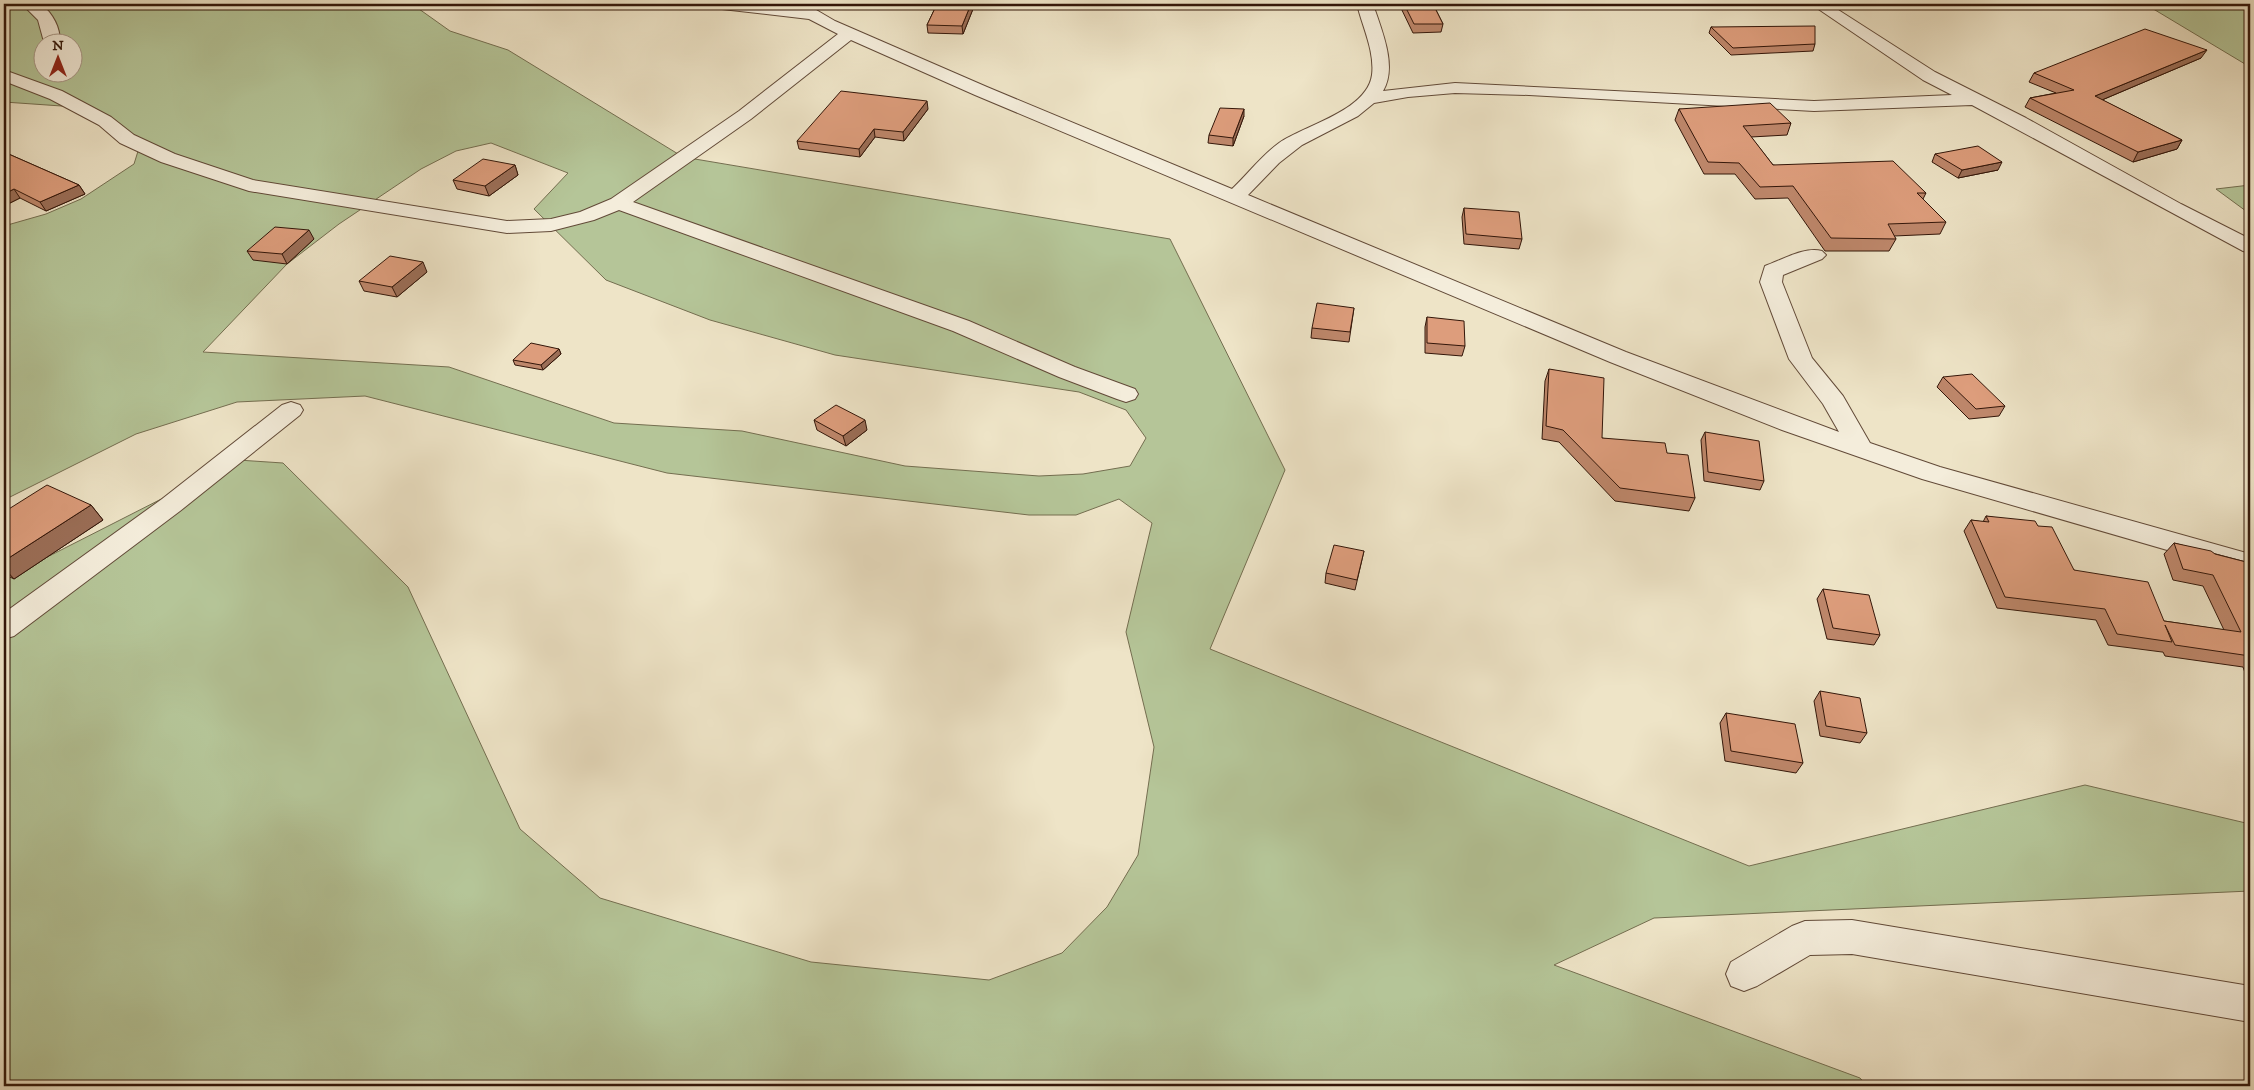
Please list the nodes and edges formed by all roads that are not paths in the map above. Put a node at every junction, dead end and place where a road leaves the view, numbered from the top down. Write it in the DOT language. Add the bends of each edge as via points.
graph roads {
  1 [pos="30,4"];
  2 [pos="722,4"];
  3 [pos="1365,4"];
  4 [pos="1819,4"];
  5 [pos="802,9"];
  6 [pos="51,32"];
  7 [pos="850,32"];
  8 [pos="32,73"];
  9 [pos="12,77"];
  10 [pos="1369,99"];
  11 [pos="1976,99"];
  12 [pos="1236,196"];
  13 [pos="618,203"];
  14 [pos="2250,246"];
  15 [pos="1815,255"];
  16 [pos="1126,394"];
  17 [pos="291,410"];
  18 [pos="1861,449"];
  19 [pos="2250,564"];
  20 [pos="4,628"];
  21 [pos="1744,974"];
  22 [pos="2250,1004"];
  1 -- 6 [label="street" via="43,11"];
  2 -- 5 [label="street"];
  3 -- 10 [label="street" via="1380,60 1381,77 1378,88"];
  4 -- 11 [label="street" via="1905,62"];
  5 -- 7 [label="street"];
  7 -- 12 [label="street" via="981,91"];
  7 -- 13 [label="street" via="746,114"];
  8 -- 9 [label="street"];
  9 -- 13 [label="street" via="56,95 105,122 127,139 168,158 249,185 507,227 551,225 587,216"];
  10 -- 11 [label="street" via="1455,88 1814,106"];
  10 -- 12 [label="street" via="1342,118 1285,148"];
  11 -- 14 [label="street"];
  12 -- 18 [label="street" via="1618,358"];
  13 -- 16 [label="street" via="961,326"];
  15 -- 18 [label="street" via="1773,271 1771,282 1801,359 1834,400"];
  17 -- 20 [label="street" via="171,505"];
  18 -- 19 [label="street" via="2003,494"];
  21 -- 22 [label="street" via="1805,938 1852,937"];
}
